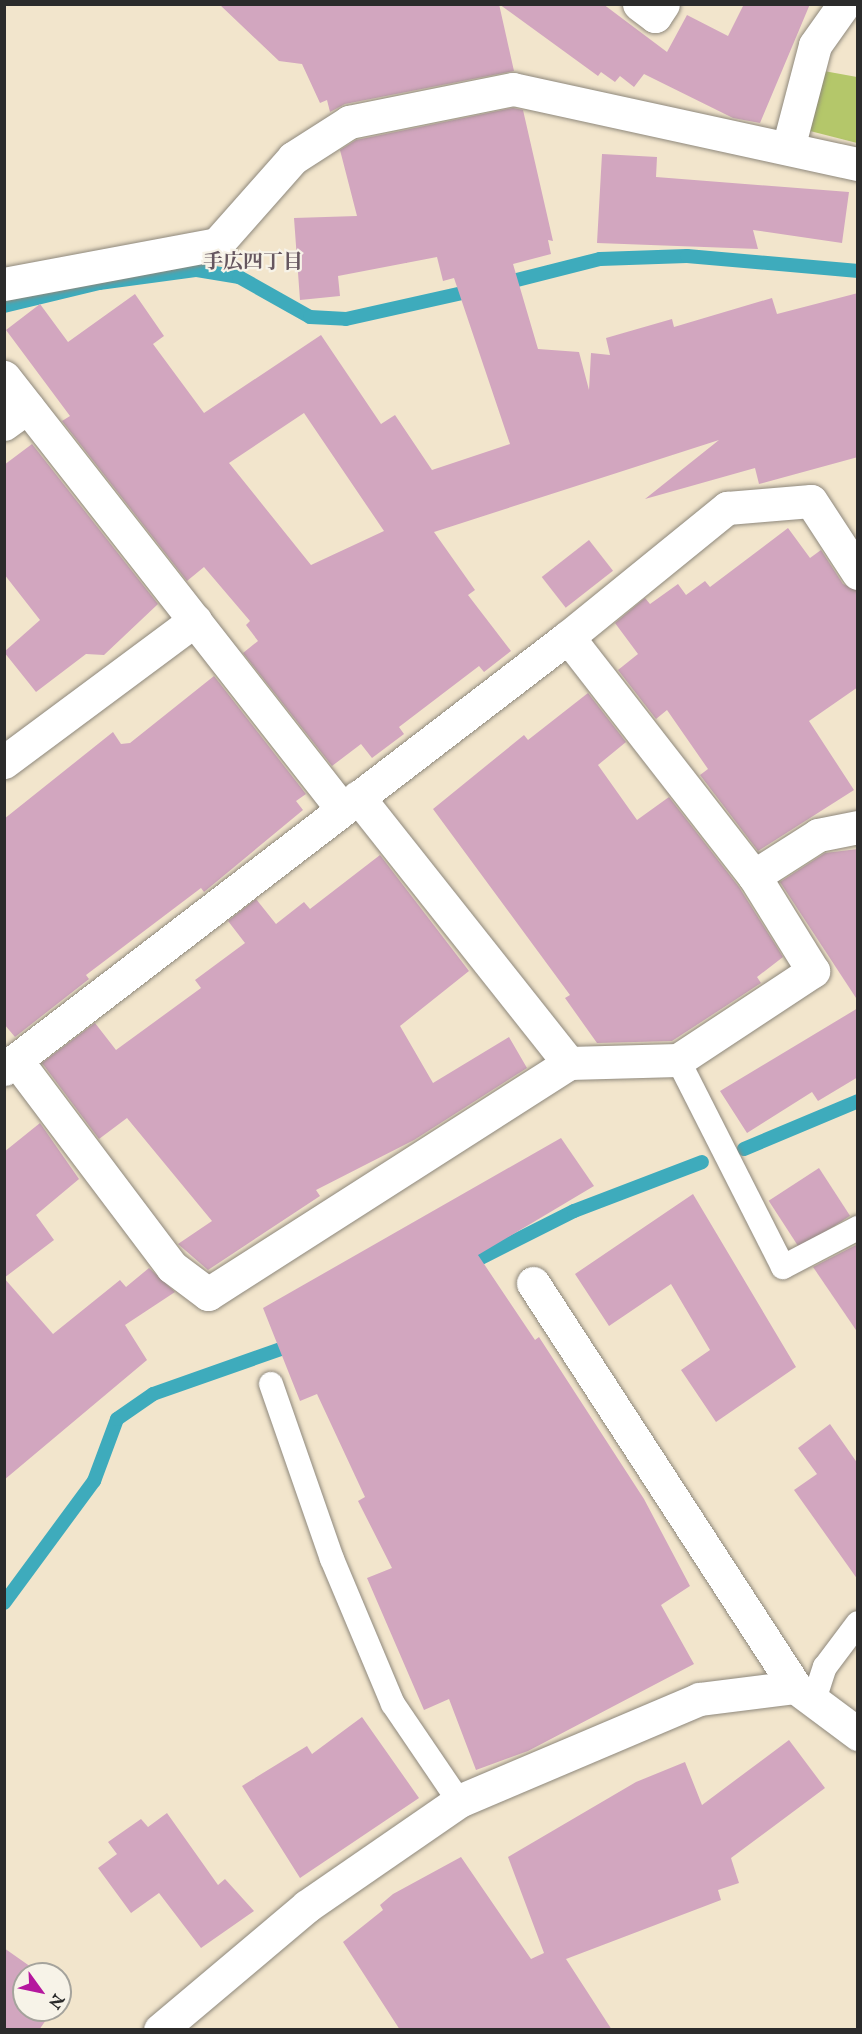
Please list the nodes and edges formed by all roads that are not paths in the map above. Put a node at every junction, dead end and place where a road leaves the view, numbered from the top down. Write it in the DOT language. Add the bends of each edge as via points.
graph roads {
  1 [pos="639,4"];
  2 [pos="663,4"];
  3 [pos="844,4"];
  4 [pos="788,148"];
  5 [pos="858,164"];
  6 [pos="4,284"];
  7 [pos="4,377"];
  8 [pos="16,415"];
  9 [pos="858,573"];
  10 [pos="195,620"];
  11 [pos="568,637"];
  12 [pos="4,762"];
  13 [pos="350,803"];
  14 [pos="858,827"];
  15 [pos="754,876"];
  16 [pos="678,1060"];
  17 [pos="569,1063"];
  18 [pos="10,1064"];
  19 [pos="858,1228"];
  20 [pos="533,1283"];
  21 [pos="271,1384"];
  22 [pos="858,1623"];
  23 [pos="805,1694"];
  24 [pos="858,1734"];
  25 [pos="459,1801"];
  26 [pos="160,2030"];
  1 -- 2 [label="street" via="655,16"];
  3 -- 4 [label="street" via="815,45"];
  4 -- 5 [label="street"];
  4 -- 6 [label="street" via="513,90 349,122 293,158 217,244"];
  7 -- 8 [label="street"];
  8 -- 10 [label="street"];
  9 -- 11 [label="street" via="811,501 727,508"];
  10 -- 12 [label="street"];
  10 -- 13 [label="street"];
  11 -- 13 [label="street"];
  11 -- 15 [label="street"];
  13 -- 17 [label="street"];
  13 -- 18 [label="street"];
  14 -- 15 [label="street" via="818,835"];
  15 -- 16 [label="street" via="813,971"];
  16 -- 17 [label="street"];
  16 -- 19 [label="lane" via="783,1267"];
  17 -- 18 [label="street" via="208,1294 172,1267"];
  20 -- 23 [label="street"];
  21 -- 25 [label="lane" via="332,1559 393,1704"];
  22 -- 23 [label="lane"];
  23 -- 24 [label="street"];
  23 -- 25 [label="street" via="699,1699"];
  25 -- 26 [label="street" via="308,1906"];
}
